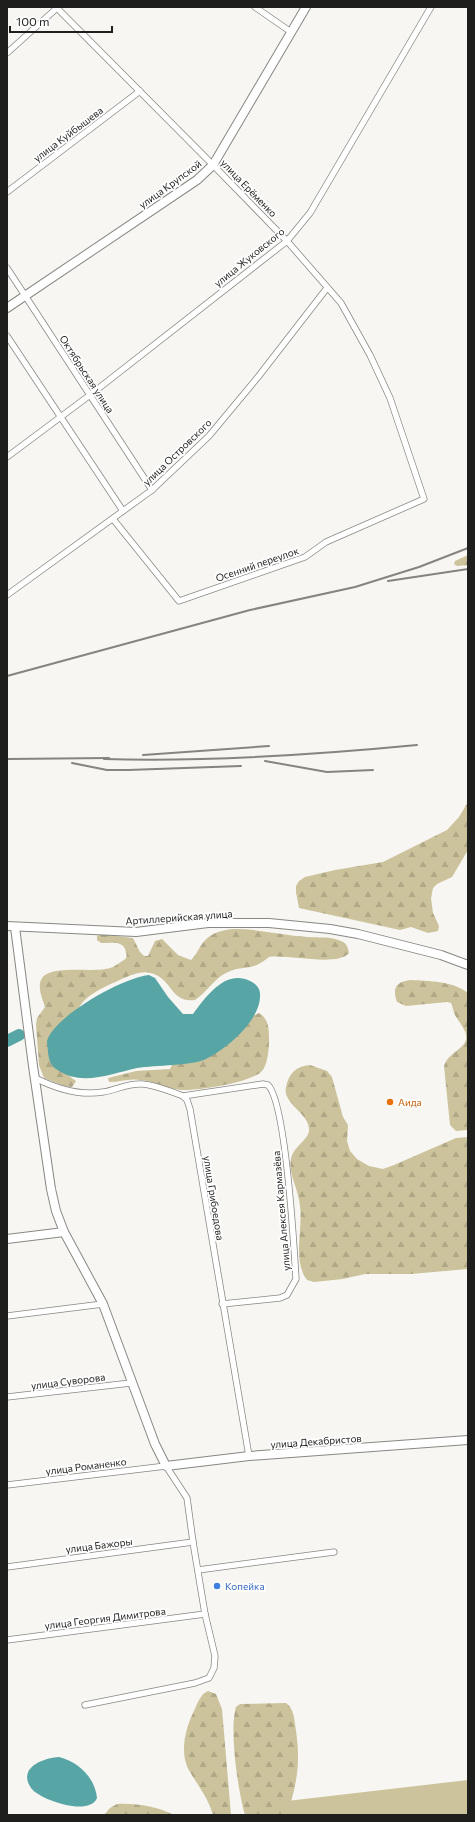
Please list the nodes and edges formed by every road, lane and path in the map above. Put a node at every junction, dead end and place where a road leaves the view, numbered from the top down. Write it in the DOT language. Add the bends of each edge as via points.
graph roads {
  1 [pos="57,7"];
  2 [pos="255,7"];
  3 [pos="306,7"];
  4 [pos="431,7"];
  5 [pos="291,32"];
  6 [pos="7,53"];
  7 [pos="140,92"];
  8 [pos="213,165"];
  9 [pos="7,192"];
  10 [pos="286,241"];
  11 [pos="7,268"];
  12 [pos="327,288"];
  13 [pos="25,296"];
  14 [pos="7,308"];
  15 [pos="7,336"];
  16 [pos="90,395"];
  17 [pos="60,417"];
  18 [pos="7,457"];
  19 [pos="152,490"];
  20 [pos="424,499"];
  21 [pos="123,511"];
  22 [pos="113,519"];
  23 [pos="7,595"];
  24 [pos="11,926"];
  25 [pos="468,965"];
  26 [pos="35,1078"];
  27 [pos="183,1096"];
  28 [pos="64,1232"];
  29 [pos="7,1239"];
  30 [pos="103,1304"];
  31 [pos="222,1304"];
  32 [pos="7,1316"];
  33 [pos="131,1383"];
  34 [pos="7,1398"];
  35 [pos="468,1440"];
  36 [pos="249,1456"];
  37 [pos="166,1466"];
  38 [pos="7,1485"];
  39 [pos="192,1542"];
  40 [pos="334,1552"];
  41 [pos="7,1566"];
  42 [pos="198,1570"];
  43 [pos="205,1614"];
  44 [pos="7,1640"];
  45 [pos="85,1705"];
  1 -- 6 [label="street"];
  1 -- 7 [label="street, улица Ерёменко"];
  2 -- 5 [label="street"];
  3 -- 5 [label="street, улица Крупской"];
  4 -- 10 [label="street, улица Жуковского" via="310,213"];
  5 -- 8 [label="street, улица Крупской"];
  7 -- 8 [label="street, улица Ерёменко"];
  7 -- 9 [label="street, улица Куйбышева"];
  8 -- 10 [label="street, улица Ерёменко"];
  8 -- 13 [label="street, улица Крупской" via="197,180"];
  10 -- 12 [label="street, улица Ерёменко"];
  10 -- 16 [label="street, улица Жуковского"];
  11 -- 13 [label="street, Октябрьская улица"];
  12 -- 19 [label="street, улица Островского" via="209,436"];
  12 -- 20 [label="street, улица Ерёменко" via="340,303 370,355 386,390"];
  13 -- 14 [label="street, улица Крупской"];
  13 -- 16 [label="street, Октябрьская улица"];
  15 -- 17 [label="street"];
  16 -- 17 [label="street, улица Жуковского"];
  16 -- 19 [label="street, Октябрьская улица"];
  17 -- 18 [label="street, улица Жуковского"];
  17 -- 21 [label="street"];
  19 -- 21 [label="street, улица Островского"];
  20 -- 22 [label="street, Осенний переулок" via="326,542 305,557 179,601"];
  21 -- 22 [label="street, улица Островского"];
  22 -- 23 [label="street, улица Островского"];
  24 -- 25 [label="street, Артиллерийская улица" via="136,932 208,923 242,922 304,926 358,934 405,945"];
  24 -- 26 [label="street"];
  26 -- 27 [label="street" via="52,1087 66,1090 103,1092 141,1084"];
  26 -- 28 [label="street" via="51,1189"];
  27 -- 31 [label="street, улица Грибоедова" via="190,1109"];
  27 -- 31 [label="street, улица Алексея Кармазёва" via="268,1085 274,1095 284,1141 296,1279 286,1294 280,1298"];
  28 -- 29 [label="street"];
  28 -- 30 [label="street"];
  30 -- 32 [label="street"];
  30 -- 33 [label="street"];
  31 -- 36 [label="street, улица Грибоедова"];
  33 -- 34 [label="street, улица Суворова"];
  33 -- 37 [label="street"];
  35 -- 36 [label="street, улица Декабристов"];
  36 -- 37 [label="street, улица Декабристов"];
  37 -- 38 [label="street, улица Романенко"];
  37 -- 39 [label="street" via="187,1498"];
  39 -- 41 [label="street, улица Бажоры"];
  39 -- 42 [label="street"];
  40 -- 42 [label="street"];
  42 -- 43 [label="street"];
  43 -- 44 [label="street, улица Георгия Димитрова"];
  43 -- 45 [label="street" via="215,1656 214,1668 209,1678"];
}
